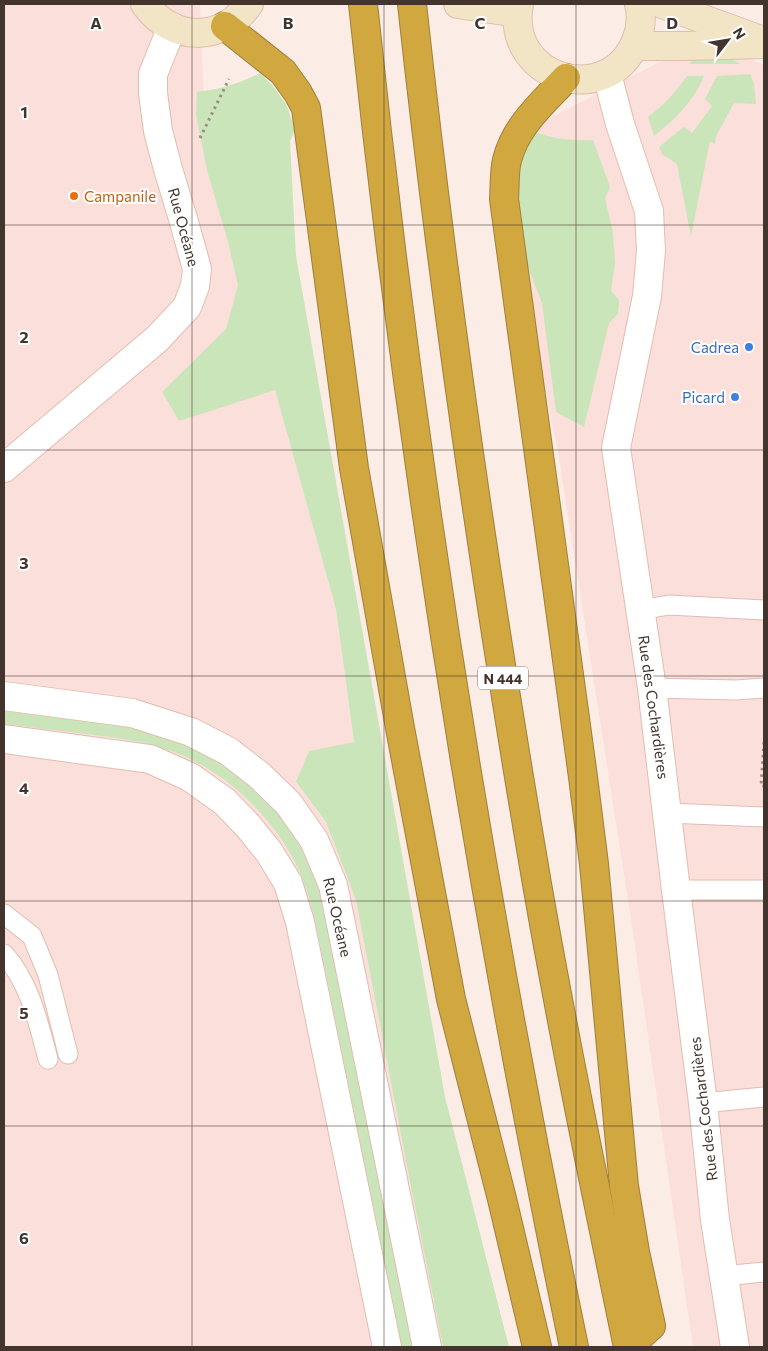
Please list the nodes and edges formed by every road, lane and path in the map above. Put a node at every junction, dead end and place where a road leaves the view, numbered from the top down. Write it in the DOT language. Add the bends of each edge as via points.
graph roads {
  1 [pos="145,4"];
  2 [pos="249,4"];
  3 [pos="363,4"];
  4 [pos="412,4"];
  5 [pos="463,4"];
  6 [pos="639,4"];
  7 [pos="662,4"];
  8 [pos="518,8"];
  9 [pos="225,26"];
  10 [pos="172,28"];
  11 [pos="764,42"];
  12 [pos="634,46"];
  13 [pos="606,74"];
  14 [pos="566,78"];
  15 [pos="229,79"];
  16 [pos="200,138"];
  17 [pos="4,468"];
  18 [pos="640,610"];
  19 [pos="764,610"];
  20 [pos="652,688"];
  21 [pos="764,688"];
  22 [pos="736,690"];
  23 [pos="4,696"];
  24 [pos="764,696"];
  25 [pos="4,739"];
  26 [pos="764,742"];
  27 [pos="764,786"];
  28 [pos="667,813"];
  29 [pos="764,817"];
  30 [pos="676,890"];
  31 [pos="764,890"];
  32 [pos="4,914"];
  33 [pos="4,954"];
  34 [pos="68,1054"];
  35 [pos="48,1059"];
  36 [pos="764,1097"];
  37 [pos="704,1103"];
  38 [pos="764,1272"];
  39 [pos="724,1276"];
  40 [pos="387,1347"];
  41 [pos="427,1347"];
  42 [pos="537,1347"];
  43 [pos="574,1347"];
  44 [pos="628,1347"];
  45 [pos="735,1347"];
  1 -- 10 [label="street" via="152,14"];
  2 -- 9 [label="street"];
  3 -- 43 [label="highway" via="399,311 451,670 520,1073"];
  4 -- 44 [label="highway, N 444" via="436,210 505,694 537,887"];
  5 -- 8 [label="street"];
  6 -- 12 [label="street" via="641,20"];
  7 -- 11 [label="street"];
  8 -- 14 [label="street" via="521,38 533,60 554,75"];
  9 -- 10 [label="street" via="199,33"];
  9 -- 42 [label="highway" via="283,72 306,108 354,468 402,738 451,999"];
  10 -- 17 [label="street, Rue Océane" via="153,74 153,93 160,141 197,269 187,307 157,339"];
  11 -- 12 [label="street"];
  12 -- 13 [label="street" via="618,66"];
  13 -- 14 [label="street" via="580,80"];
  13 -- 18 [label="street, Rue des Cochardières" via="649,211 651,251 647,296 616,448"];
  14 -- 44 [label="highway" via="528,118 514,140 507,161 504,199 584,777 624,1186 651,1326"];
  15 -- 16 [label="path"];
  18 -- 19 [label="lane" via="669,605"];
  18 -- 20 [label="street, Rue des Cochardières"];
  20 -- 22 [label="lane"];
  20 -- 28 [label="street, Rue des Cochardières"];
  21 -- 22 [label="lane"];
  22 -- 24 [label="lane"];
  23 -- 41 [label="street, Rue Océane" via="132,713 191,732 228,751 259,775 288,803 314,840 333,885"];
  25 -- 40 [label="street" via="150,758 190,777 225,802 269,852 288,883 300,922"];
  26 -- 27 [label="path" via="761,786"];
  28 -- 29 [label="lane"];
  28 -- 30 [label="street, Rue des Cochardières"];
  30 -- 31 [label="lane"];
  30 -- 37 [label="street, Rue des Cochardières"];
  32 -- 34 [label="lane" via="32,936 48,975"];
  33 -- 35 [label="lane" via="32,1000"];
  36 -- 37 [label="lane"];
  37 -- 39 [label="street, Rue des Cochardières" via="715,1220"];
  38 -- 39 [label="lane"];
  39 -- 45 [label="street, Rue des Cochardières"];
}
